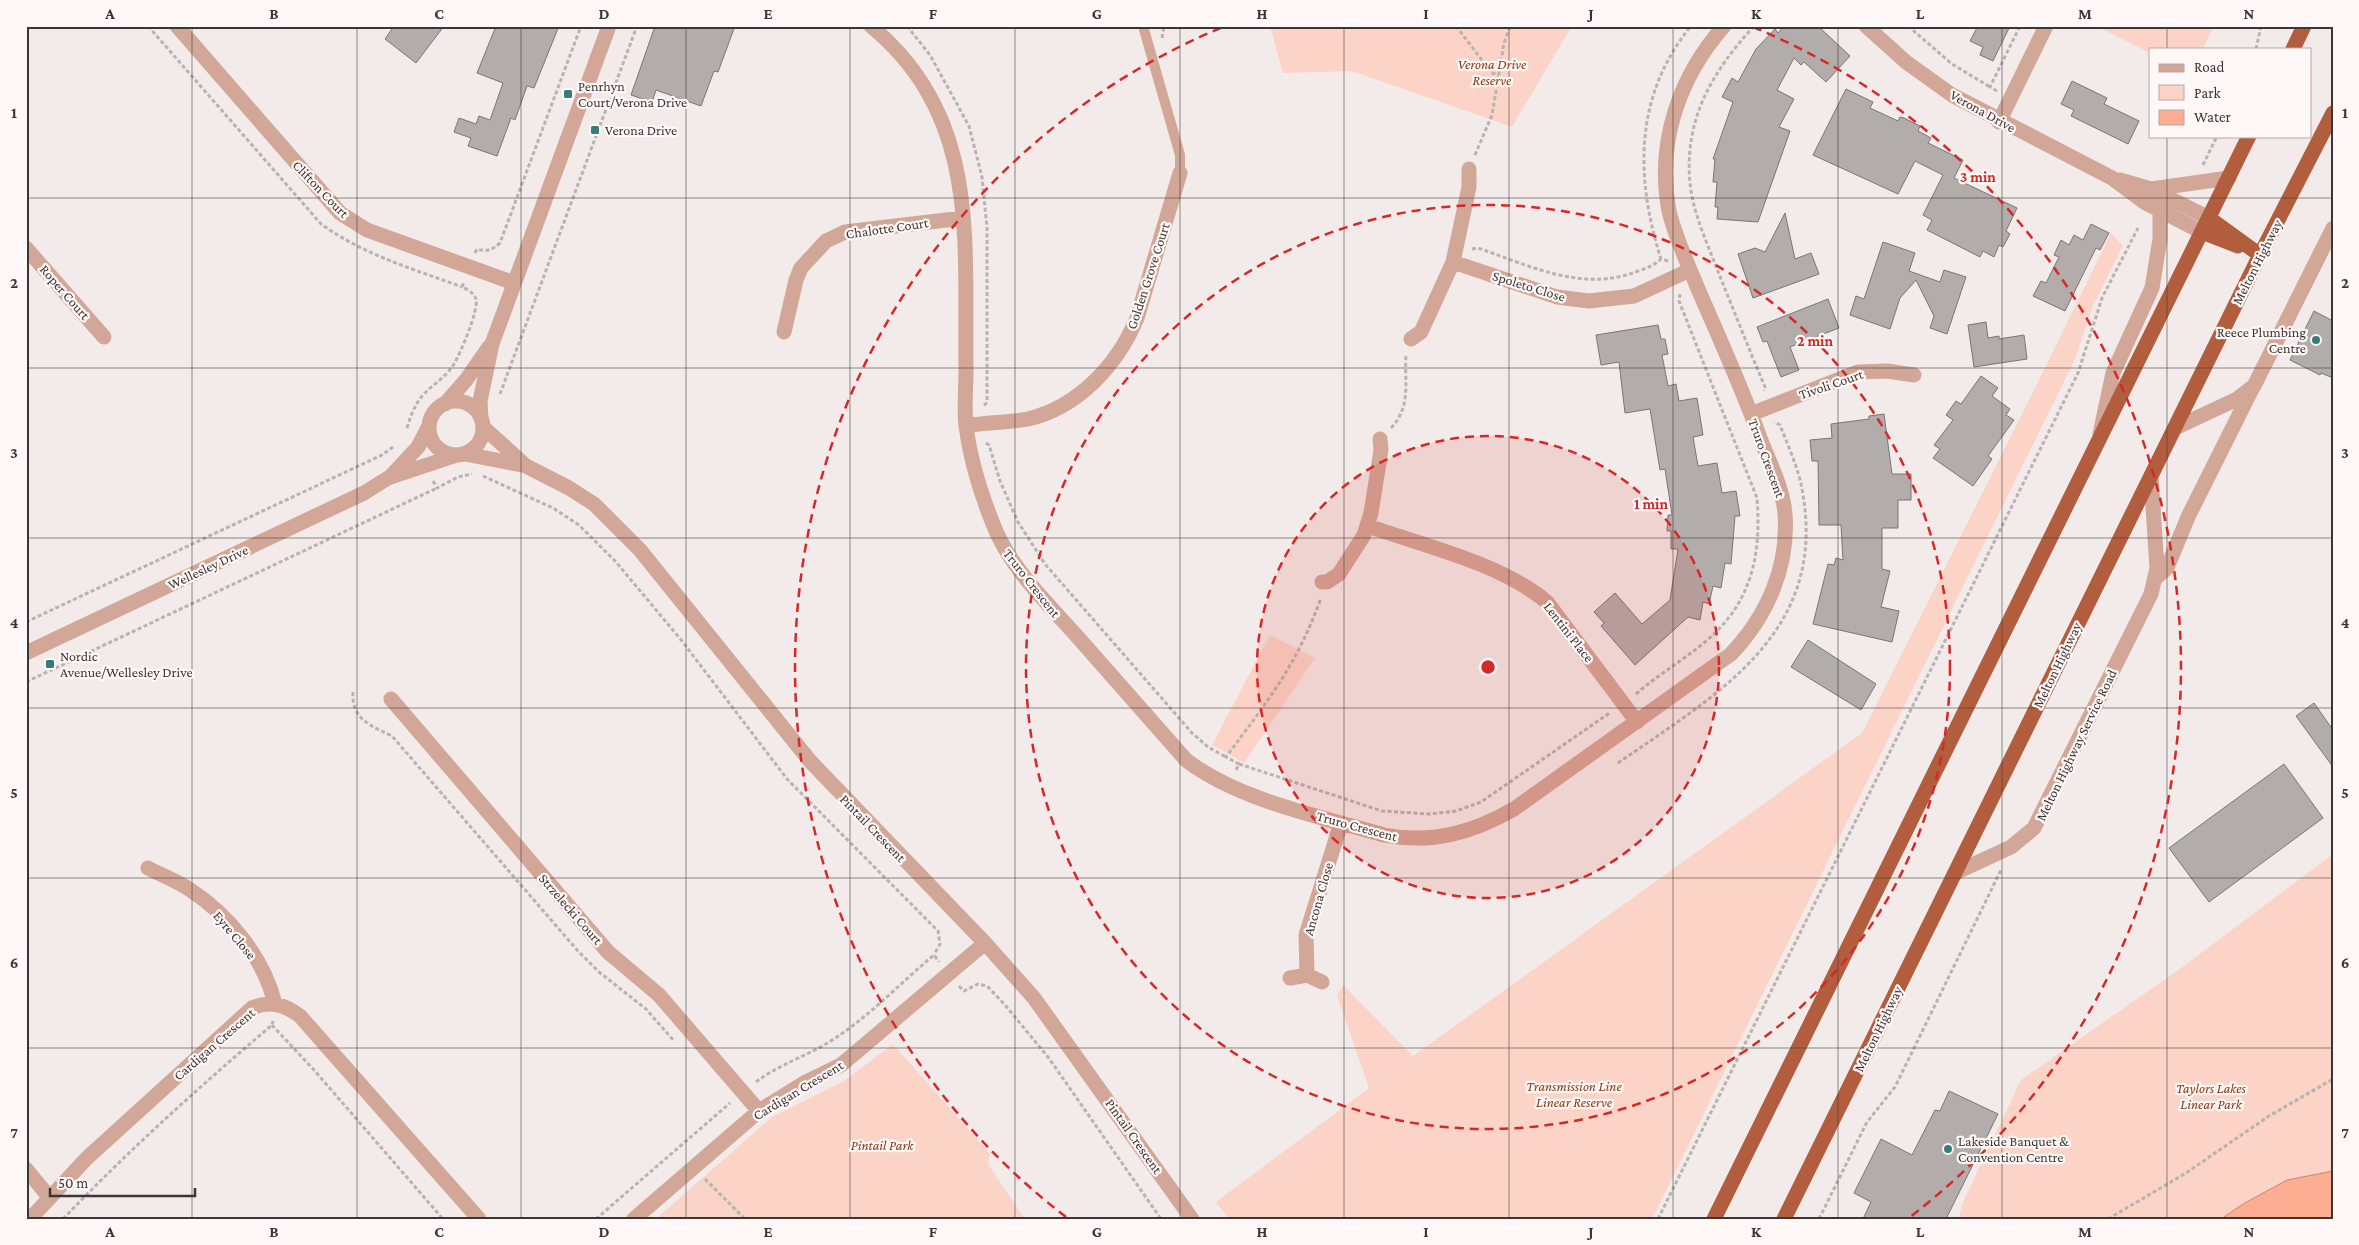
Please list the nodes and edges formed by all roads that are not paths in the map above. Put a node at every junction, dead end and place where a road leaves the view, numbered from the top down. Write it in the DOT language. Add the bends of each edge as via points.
graph roads {
  1 [pos="177,26"];
  2 [pos="609,26"];
  3 [pos="871,26"];
  4 [pos="1143,26"];
  5 [pos="1724,26"];
  6 [pos="1866,26"];
  7 [pos="2046,26"];
  8 [pos="2304,26"];
  9 [pos="2293,48"];
  10 [pos="2333,113"];
  11 [pos="1999,122"];
  12 [pos="2248,138"];
  13 [pos="1469,169"];
  14 [pos="1180,173"];
  15 [pos="2112,178"];
  16 [pos="2229,178"];
  17 [pos="2151,189"];
  18 [pos="2160,211"];
  19 [pos="963,218"];
  20 [pos="2209,218"];
  21 [pos="2333,228"];
  22 [pos="2202,232"];
  23 [pos="26,248"];
  24 [pos="2260,255"];
  25 [pos="1455,257"];
  26 [pos="1690,270"];
  27 [pos="514,283"];
  28 [pos="784,332"];
  29 [pos="104,338"];
  30 [pos="1411,339"];
  31 [pos="492,344"];
  32 [pos="1914,375"];
  33 [pos="2254,386"];
  34 [pos="445,404"];
  35 [pos="1751,414"];
  36 [pos="482,423"];
  37 [pos="429,426"];
  38 [pos="966,426"];
  39 [pos="2175,428"];
  40 [pos="1380,439"];
  41 [pos="2099,440"];
  42 [pos="461,454"];
  43 [pos="526,466"];
  44 [pos="2151,476"];
  45 [pos="388,478"];
  46 [pos="1368,526"];
  47 [pos="2156,578"];
  48 [pos="1324,582"];
  49 [pos="26,653"];
  50 [pos="391,700"];
  51 [pos="1637,722"];
  52 [pos="1342,823"];
  53 [pos="148,868"];
  54 [pos="1955,873"];
  55 [pos="985,943"];
  56 [pos="1307,975"];
  57 [pos="1290,978"];
  58 [pos="1322,982"];
  59 [pos="275,1004"];
  60 [pos="758,1111"];
  61 [pos="26,1170"];
  62 [pos="49,1198"];
  63 [pos="30,1219"];
  64 [pos="478,1219"];
  65 [pos="634,1219"];
  66 [pos="1192,1219"];
  67 [pos="1714,1219"];
  68 [pos="1784,1219"];
  1 -- 27 [label="street, Clifton Court" via="340,213 367,230"];
  2 -- 27 [label="street"];
  3 -- 19 [label="street, Truro Crescent" via="906,58 936,107 949,136 957,168"];
  4 -- 14 [label="lane, Golden Grove Court" via="1180,154"];
  5 -- 26 [label="street, Truro Crescent" via="1696,64 1684,87 1672,118 1667,145 1665,172 1670,212"];
  6 -- 11 [label="street, Verona Drive" via="1931,81"];
  7 -- 11 [label="street"];
  8 -- 9 [label="highway"];
  10 -- 24 [label="highway, Melton Highway"];
  11 -- 15 [label="street, Verona Drive"];
  12 -- 16 [label="highway"];
  13 -- 25 [label="street" via="1469,187"];
  14 -- 38 [label="street, Golden Grove Court" via="1137,318 1113,363 1078,395 1046,413 1026,419"];
  15 -- 17 [label="street, Verona Drive"];
  15 -- 18 [label="street, Verona Drive"];
  16 -- 17 [label="street"];
  16 -- 20 [label="highway"];
  17 -- 20 [label="street, Verona Drive"];
  18 -- 22 [label="street, Verona Drive"];
  18 -- 41 [label="street" via="2159,248 2152,288 2109,384"];
  19 -- 28 [label="street, Chalotte Court" via="845,232 826,242 801,268"];
  19 -- 38 [label="street, Truro Crescent"];
  20 -- 22 [label="highway"];
  20 -- 24 [label="highway"];
  21 -- 33 [label="street, Melton Highway Service Road"];
  22 -- 24 [label="highway"];
  22 -- 41 [label="highway"];
  23 -- 29 [label="street, Roper Court"];
  24 -- 39 [label="highway, Melton Highway"];
  25 -- 26 [label="street, Spoleto Close" via="1558,297 1589,301 1634,296"];
  25 -- 30 [label="street" via="1421,332"];
  26 -- 35 [label="street, Truro Crescent"];
  27 -- 31 [label="street"];
  31 -- 34 [label="street"];
  31 -- 36 [label="street" via="480,401"];
  32 -- 35 [label="street, Tivoli Court" via="1887,371 1858,372"];
  33 -- 39 [label="street, Melton Highway Service Road" via="2237,399"];
  33 -- 47 [label="street, Melton Highway Service Road" via="2194,505 2167,568"];
  34 -- 36 [label="street" via="462,402 470,405"];
  34 -- 37 [label="street" via="434,413"];
  35 -- 51 [label="street, Truro Crescent" via="1785,512 1784,548 1778,576 1761,618 1731,654"];
  36 -- 42 [label="street" via="479,442"];
  36 -- 43 [label="street, Pintail Crescent"];
  37 -- 42 [label="street" via="432,441 442,452"];
  37 -- 45 [label="street, Wellesley Drive" via="418,447"];
  38 -- 52 [label="street, Truro Crescent" via="986,506 1013,561 1186,760 1229,787"];
  39 -- 44 [label="highway, Melton Highway"];
  40 -- 46 [label="street"];
  41 -- 67 [label="highway"];
  42 -- 43 [label="street, Pintail Crescent"];
  42 -- 45 [label="street, Wellesley Drive"];
  43 -- 55 [label="street, Pintail Crescent" via="582,495 618,526 810,761"];
  44 -- 47 [label="street, Melton Highway Service Road"];
  44 -- 54 [label="highway, Melton Highway"];
  45 -- 49 [label="street, Wellesley Drive" via="364,493"];
  46 -- 48 [label="street" via="1339,574"];
  46 -- 51 [label="street, Lentini Place" via="1495,570 1535,592 1547,602"];
  47 -- 54 [label="street, Melton Highway Service Road" via="2151,594 2030,833 2011,847"];
  50 -- 60 [label="street, Strzelecki Court" via="608,952 659,995"];
  51 -- 52 [label="street, Truro Crescent" via="1514,809 1464,832 1446,837 1407,839"];
  52 -- 56 [label="street, Ancona Close" via="1306,935"];
  53 -- 59 [label="street, Eyre Close" via="189,889 220,914 241,937 265,973"];
  54 -- 68 [label="highway, Melton Highway"];
  55 -- 60 [label="street, Cardigan Crescent" via="841,1065"];
  55 -- 66 [label="street, Pintail Crescent" via="1056,1026"];
  56 -- 57 [label="street"];
  56 -- 58 [label="street"];
  59 -- 62 [label="street, Cardigan Crescent" via="263,1003 252,1008 87,1158"];
  59 -- 64 [label="street" via="300,1016"];
  60 -- 65 [label="street, Cardigan Crescent"];
  61 -- 62 [label="street"];
  62 -- 63 [label="street, Cardigan Crescent"];
}
